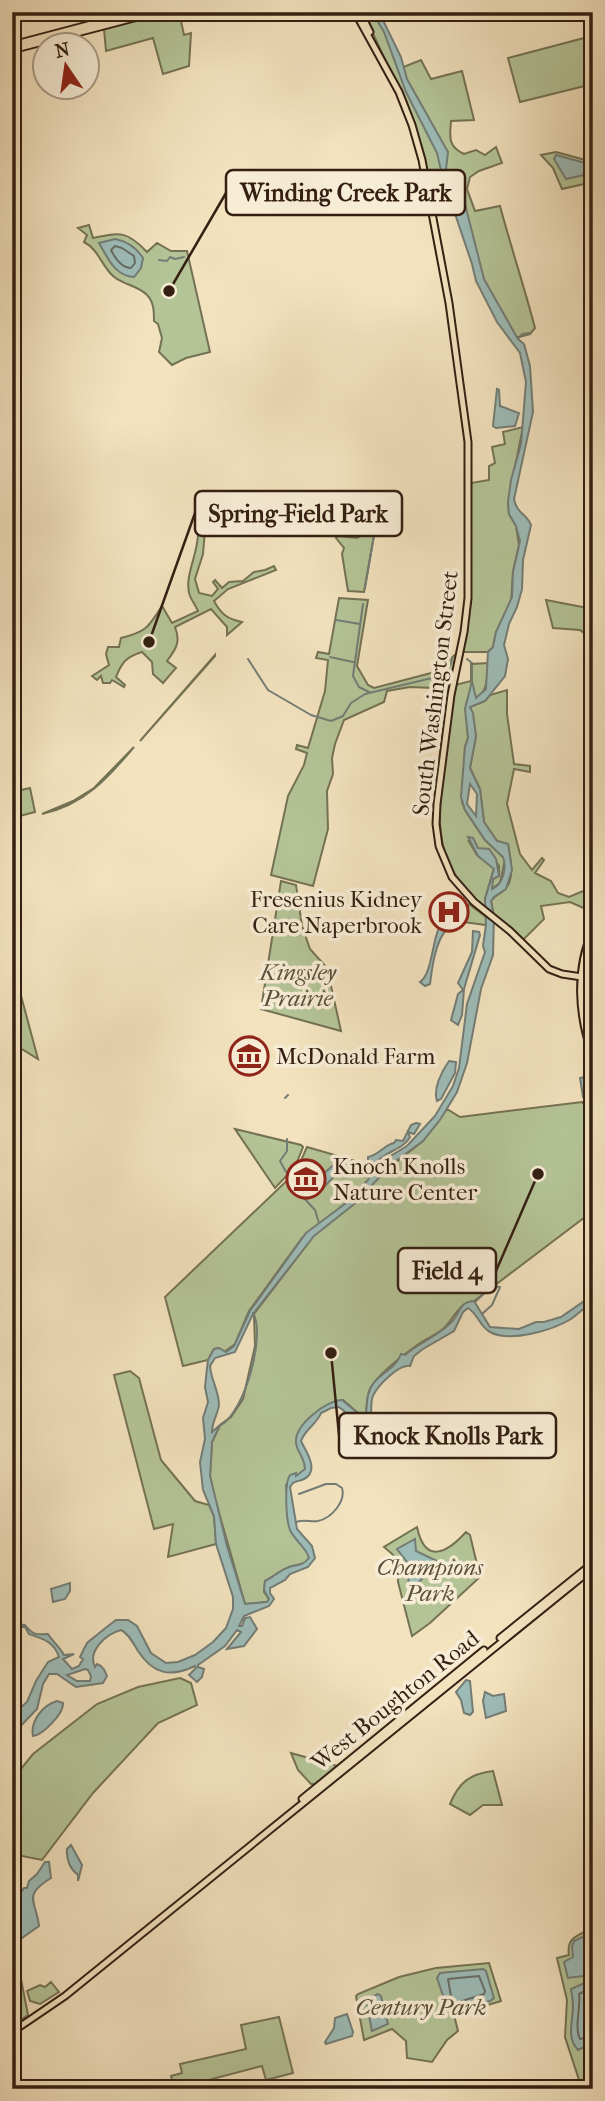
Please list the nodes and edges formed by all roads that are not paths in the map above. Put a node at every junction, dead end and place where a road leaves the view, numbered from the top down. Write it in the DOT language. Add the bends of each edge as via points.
graph roads {
  1 [pos="137,12"];
  2 [pos="157,12"];
  3 [pos="358,12"];
  4 [pos="12,47"];
  5 [pos="593,930"];
  6 [pos="593,940"];
  7 [pos="566,975"];
  8 [pos="582,977"];
  9 [pos="581,992"];
  10 [pos="593,1056"];
  11 [pos="593,1565"];
  12 [pos="12,2032"];
  1 -- 4 [label="main road"];
  2 -- 4 [label="main road"];
  3 -- 7 [label="main road, South Washington Street" via="409,117 422,160 462,391 469,467 468,598 436,824 441,852 468,897 546,967"];
  5 -- 8 [label="main road" via="583,957"];
  6 -- 8 [label="main road"];
  7 -- 8 [label="main road, South Washington Street"];
  7 -- 9 [label="main road"];
  8 -- 9 [label="main road"];
  9 -- 10 [label="main road"];
  11 -- 12 [label="main road, West Boughton Road" via="65,1996"];
}
